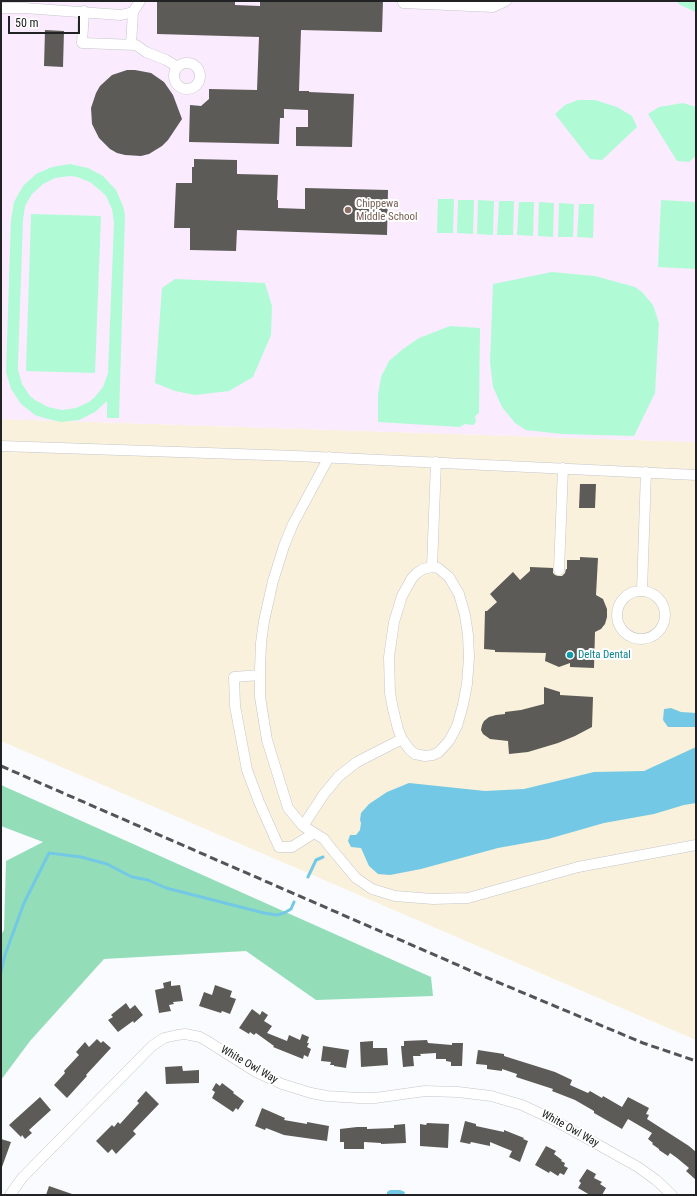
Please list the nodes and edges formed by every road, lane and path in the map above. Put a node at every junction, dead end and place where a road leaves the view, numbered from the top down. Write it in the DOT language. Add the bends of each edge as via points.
graph roads {
  1 [pos="140,1"];
  2 [pos="403,1"];
  3 [pos="506,1"];
  4 [pos="428,2"];
  5 [pos="1,8"];
  6 [pos="84,12"];
  7 [pos="133,12"];
  8 [pos="131,45"];
  9 [pos="178,67"];
  10 [pos="1,446"];
  11 [pos="329,457"];
  12 [pos="436,462"];
  13 [pos="563,468"];
  14 [pos="646,472"];
  15 [pos="696,475"];
  16 [pos="432,567"];
  17 [pos="559,570"];
  18 [pos="642,591"];
  19 [pos="260,675"];
  20 [pos="402,739"];
  21 [pos="303,826"];
  22 [pos="314,833"];
  23 [pos="696,845"];
  24 [pos="10,1195"];
  25 [pos="672,1195"];
  1 -- 7 [label="street"];
  2 -- 4 [label="street"];
  3 -- 4 [label="street" via="493,7"];
  5 -- 6 [label="street"];
  6 -- 7 [label="street" via="121,15"];
  6 -- 8 [label="street" via="82,43"];
  7 -- 8 [label="street"];
  8 -- 9 [label="street"];
  10 -- 11 [label="street"];
  11 -- 12 [label="street"];
  11 -- 19 [label="street" via="284,546 264,622"];
  12 -- 13 [label="street"];
  12 -- 16 [label="street"];
  13 -- 14 [label="street"];
  13 -- 17 [label="street"];
  14 -- 15 [label="street"];
  14 -- 18 [label="street"];
  16 -- 20 [label="street" via="424,569 412,578 402,596 394,622 389,657 389,685"];
  16 -- 20 [label="street" via="438,568 449,577 459,594 468,635 467,684 457,726 449,741 438,752 425,756 415,754"];
  18 -- 18 [label="street" via="624,599 617,615 623,631 638,639 649,638 659,632 666,616 660,600 651,593"];
  19 -- 21 [label="street" via="260,697 267,740 288,808"];
  19 -- 22 [label="street" via="234,677 235,706 247,770 258,802 279,847 292,847"];
  20 -- 21 [label="street" via="357,762 339,776"];
  21 -- 22 [label="street"];
  22 -- 23 [label="street" via="324,839 356,878 372,890 395,896 433,899 468,898 578,867"];
  24 -- 25 [label="street, White Owl Way" via="22,1178 152,1046 164,1038 185,1034 200,1037 256,1072 311,1093 375,1098 425,1091 447,1091 485,1095 512,1102 552,1119 638,1167"];
}
